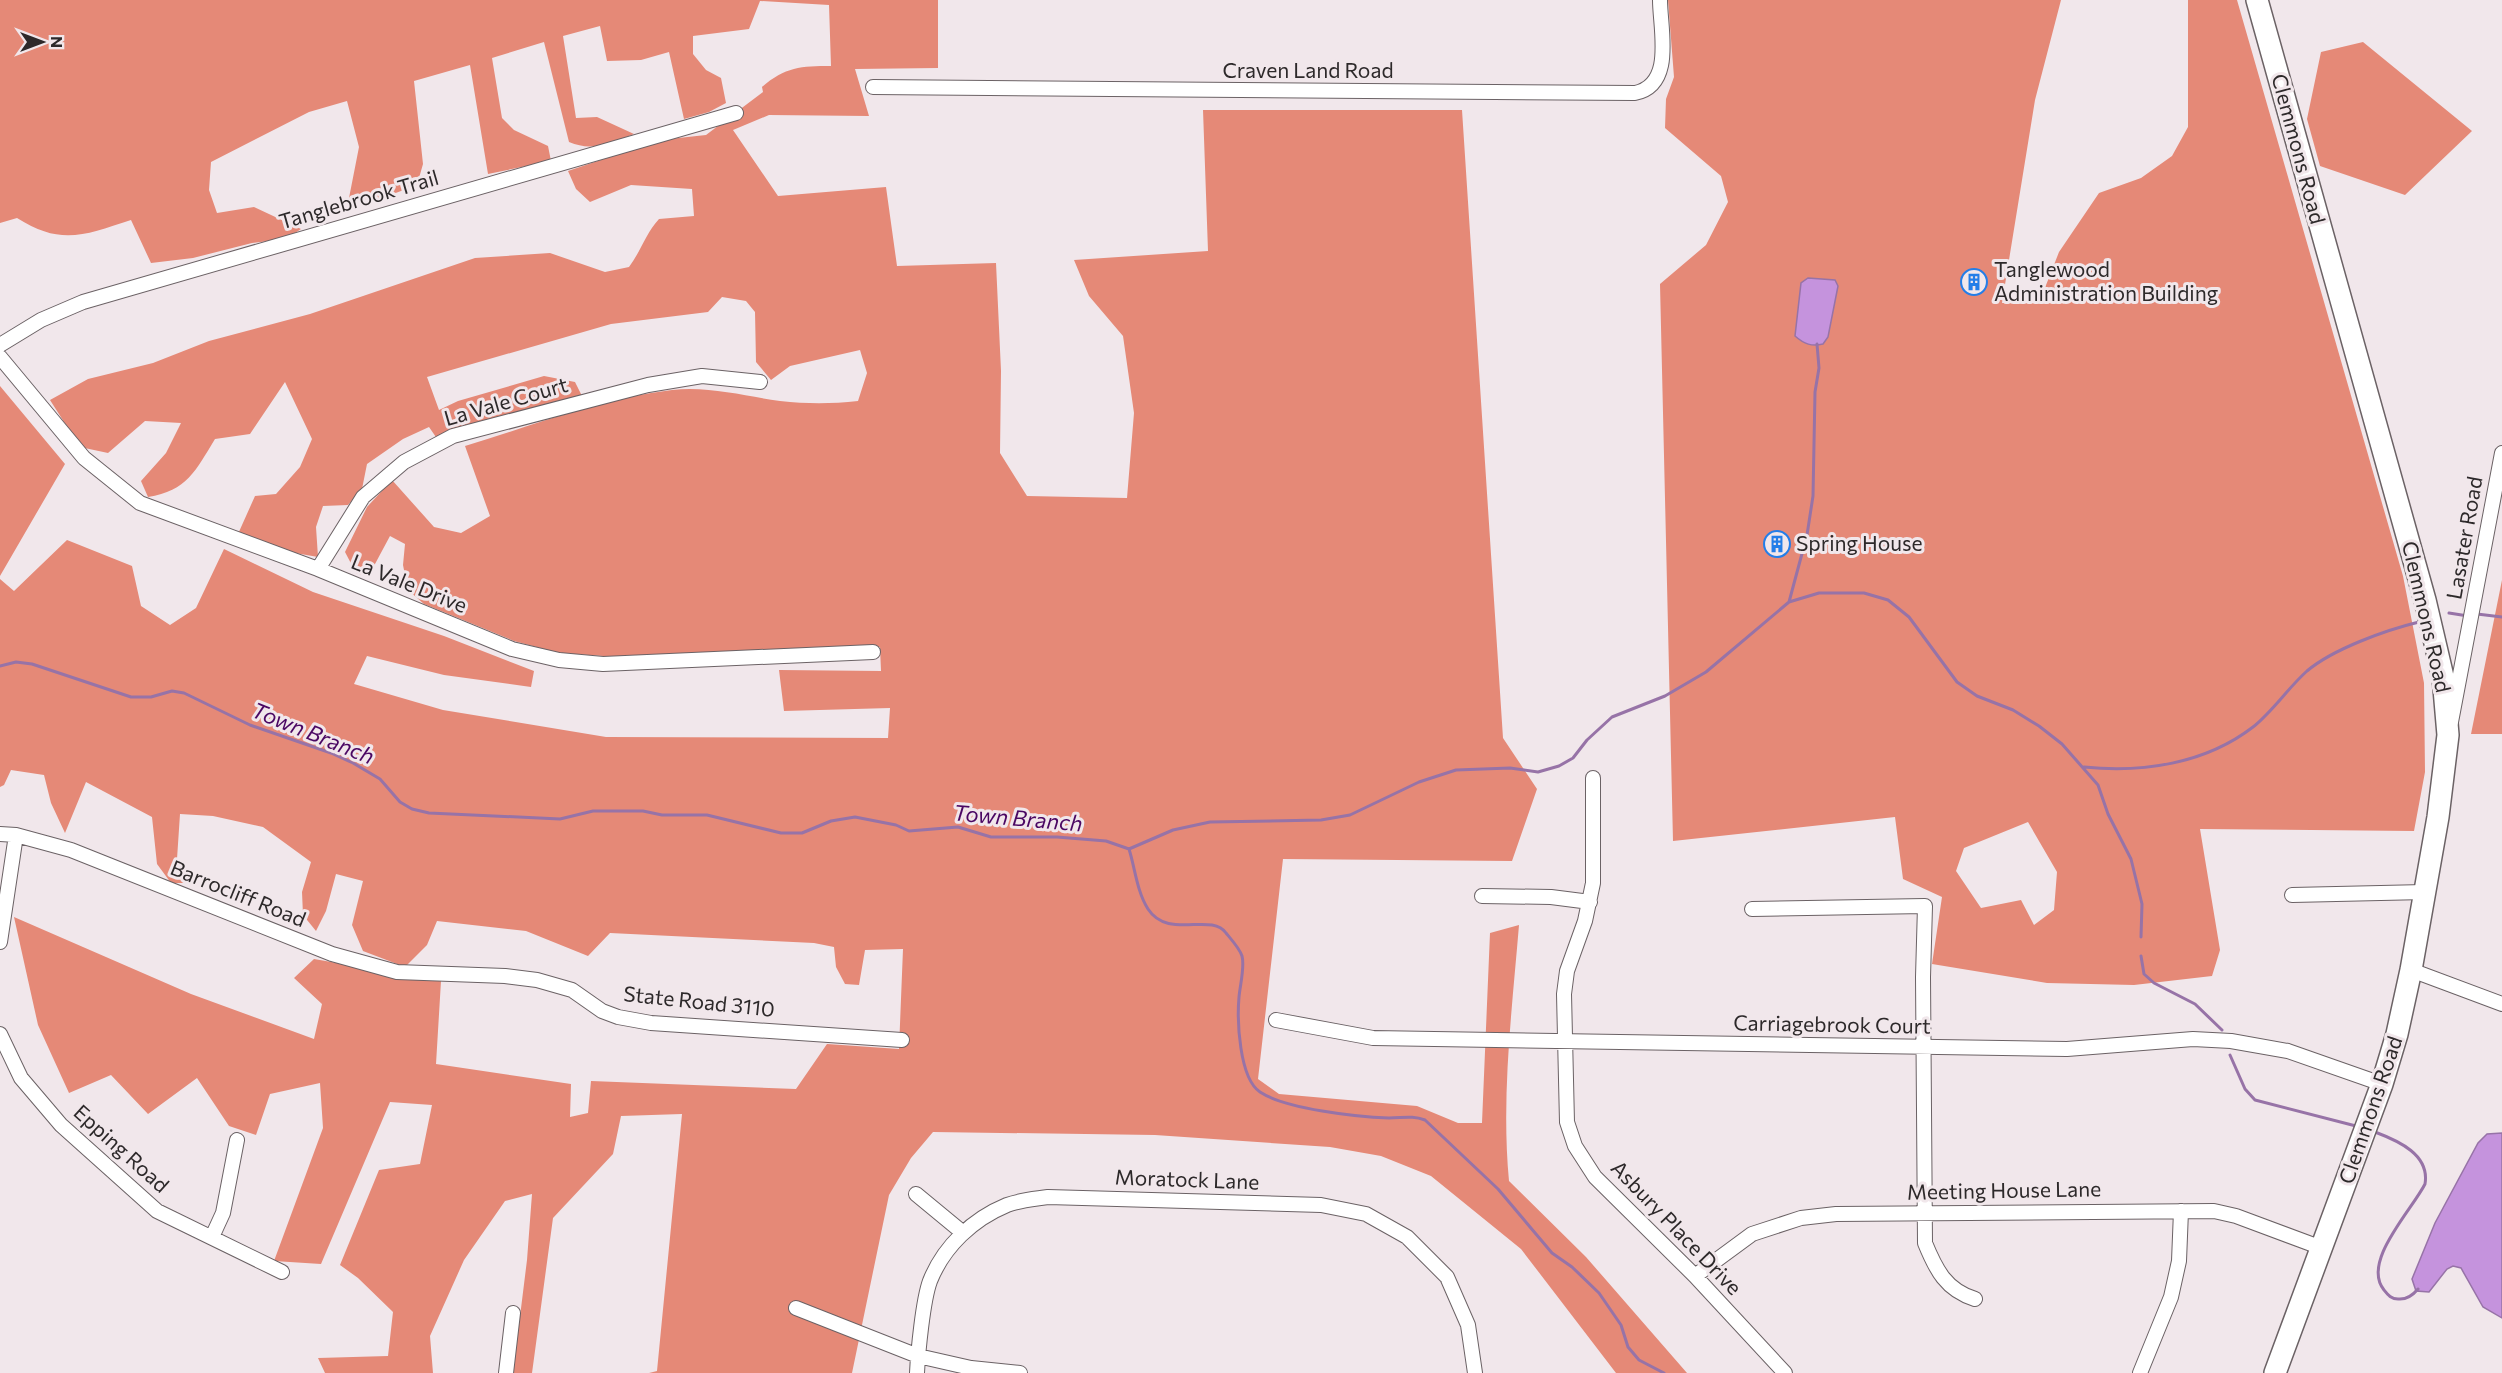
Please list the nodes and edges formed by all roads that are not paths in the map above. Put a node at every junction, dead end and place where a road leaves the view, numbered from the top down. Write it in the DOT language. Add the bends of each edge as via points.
graph roads {
  1 [pos="1660,0"];
  2 [pos="2257,0"];
  3 [pos="873,87"];
  4 [pos="736,113"];
  5 [pos="0,345"];
  6 [pos="0,357"];
  7 [pos="760,382"];
  8 [pos="2502,453"];
  9 [pos="318,569"];
  10 [pos="873,652"];
  11 [pos="2448,735"];
  12 [pos="1593,778"];
  13 [pos="0,834"];
  14 [pos="16,835"];
  15 [pos="2425,892"];
  16 [pos="2292,895"];
  17 [pos="1482,896"];
  18 [pos="1590,902"];
  19 [pos="1752,909"];
  20 [pos="0,942"];
  21 [pos="2411,970"];
  22 [pos="464,975"];
  23 [pos="2502,1004"];
  24 [pos="1276,1020"];
  25 [pos="0,1034"];
  26 [pos="902,1040"];
  27 [pos="1563,1042"];
  28 [pos="1925,1048"];
  29 [pos="2382,1084"];
  30 [pos="237,1140"];
  31 [pos="916,1194"];
  32 [pos="2181,1211"];
  33 [pos="1924,1213"];
  34 [pos="962,1232"];
  35 [pos="212,1237"];
  36 [pos="2322,1248"];
  37 [pos="282,1272"];
  38 [pos="1695,1276"];
  39 [pos="1975,1299"];
  40 [pos="796,1308"];
  41 [pos="513,1313"];
  42 [pos="918,1356"];
  43 [pos="506,1373"];
  44 [pos="917,1373"];
  45 [pos="1020,1373"];
  46 [pos="1475,1373"];
  47 [pos="1785,1373"];
  48 [pos="2140,1373"];
  49 [pos="2275,1373"];
  1 -- 3 [label="street, Craven Land Road" via="1661,71 1649,88 1635,93"];
  2 -- 11 [label="main road, Clemmons Road" via="2426,600 2443,677"];
  4 -- 5 [label="street, Tanglebrook Trail" via="83,302 40,320"];
  6 -- 9 [label="street, La Vale Drive" via="84,458 140,503"];
  7 -- 9 [label="street, La Vale Court" via="702,376 648,385 453,436 404,462 363,497"];
  8 -- 11 [label="street, Lasater Road"];
  9 -- 10 [label="street, La Vale Drive" via="512,648 559,660 603,664"];
  11 -- 15 [label="main road, Clemmons Road"];
  12 -- 18 [label="street, Asbury Place Drive" via="1594,863"];
  13 -- 14 [label="street, Barrocliff Road"];
  14 -- 20 [label="street"];
  14 -- 22 [label="street, Barrocliff Road" via="71,850 332,954 397,972"];
  15 -- 16 [label="street"];
  15 -- 21 [label="main road, Clemmons Road"];
  17 -- 18 [label="street"];
  18 -- 27 [label="street, Asbury Place Drive" via="1567,971"];
  19 -- 28 [label="street" via="1925,906"];
  21 -- 23 [label="street"];
  21 -- 29 [label="main road, Clemmons Road"];
  22 -- 26 [label="street, State Road 3110" via="537,980 572,990 611,1015 651,1023"];
  24 -- 27 [label="street, Carriagebrook Court" via="1373,1038"];
  25 -- 35 [label="street, Epping Road" via="21,1078 61,1125 157,1211"];
  27 -- 28 [label="street, Carriagebrook Court"];
  27 -- 38 [label="street, Asbury Place Drive" via="1567,1122 1575,1146 1595,1177"];
  28 -- 29 [label="street, Carriagebrook Court" via="2067,1049 2193,1039 2231,1041 2288,1051"];
  28 -- 33 [label="street"];
  29 -- 36 [label="main road, Clemmons Road"];
  30 -- 35 [label="street" via="223,1213"];
  31 -- 34 [label="street"];
  32 -- 33 [label="street, Meeting House Lane"];
  32 -- 36 [label="street, Meeting House Lane" via="2236,1216"];
  32 -- 48 [label="street" via="2171,1297"];
  33 -- 38 [label="street, Meeting House Lane" via="1801,1218 1752,1234"];
  33 -- 39 [label="street" via="1925,1243 1939,1274 1959,1294"];
  34 -- 42 [label="street, Moratock Lane" via="930,1282"];
  34 -- 46 [label="street, Moratock Lane" via="1009,1204 1048,1197 1321,1205 1366,1214 1407,1237 1448,1277 1468,1325"];
  35 -- 37 [label="street, Epping Road"];
  36 -- 49 [label="main road, Clemmons Road"];
  38 -- 47 [label="street, Asbury Place Drive"];
  40 -- 42 [label="street"];
  41 -- 43 [label="street"];
  42 -- 44 [label="street, Moratock Lane"];
  42 -- 45 [label="street" via="971,1368"];
}
